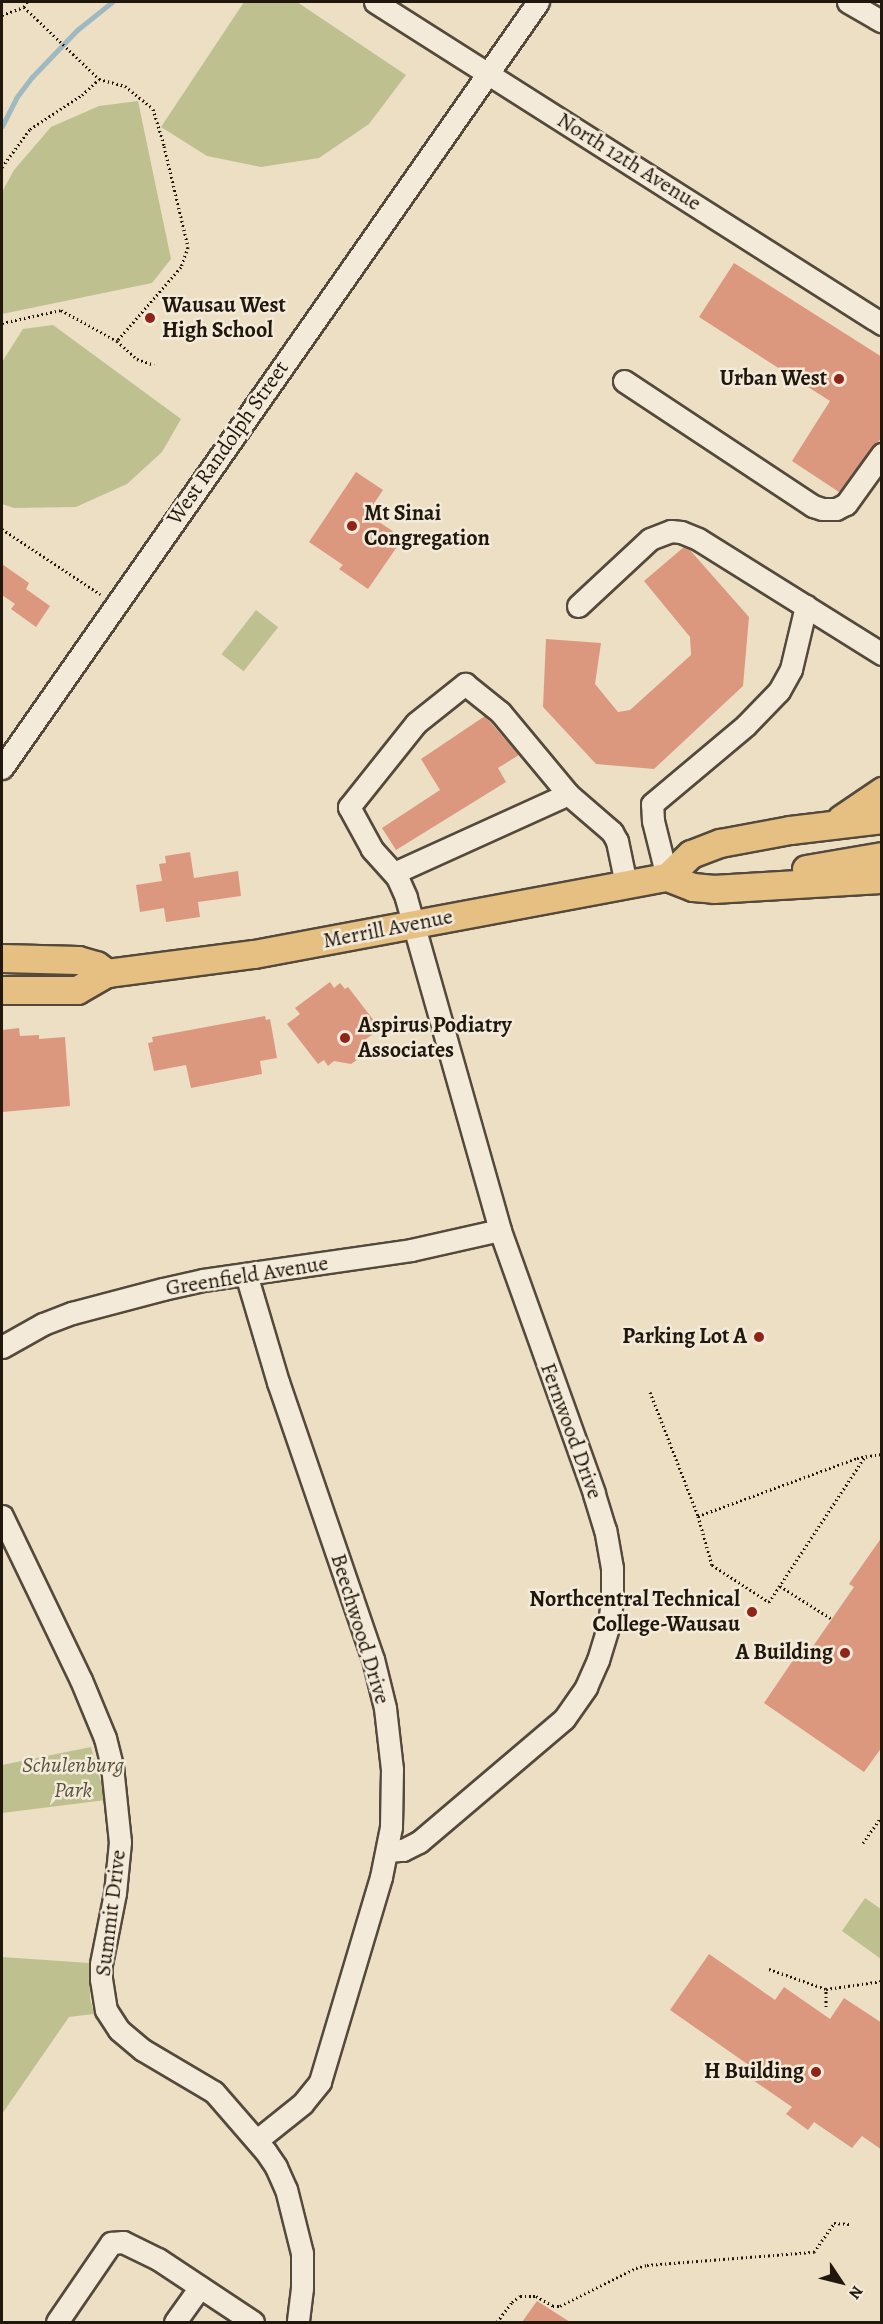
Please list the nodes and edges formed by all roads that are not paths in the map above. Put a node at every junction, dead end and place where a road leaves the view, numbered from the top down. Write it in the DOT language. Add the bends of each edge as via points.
graph roads {
  1 [pos="375,2"];
  2 [pos="538,2"];
  3 [pos="848,2"];
  4 [pos="882,22"];
  5 [pos="488,73"];
  6 [pos="882,324"];
  7 [pos="624,381"];
  8 [pos="882,454"];
  9 [pos="578,606"];
  10 [pos="806,606"];
  11 [pos="882,654"];
  12 [pos="8,745"];
  13 [pos="2,768"];
  14 [pos="882,791"];
  15 [pos="568,794"];
  16 [pos="882,819"];
  17 [pos="834,823"];
  18 [pos="882,856"];
  19 [pos="394,873"];
  20 [pos="667,877"];
  21 [pos="882,879"];
  22 [pos="626,884"];
  23 [pos="714,889"];
  24 [pos="415,924"];
  25 [pos="2,958"];
  26 [pos="107,973"];
  27 [pos="2,990"];
  28 [pos="500,1230"];
  29 [pos="246,1274"];
  30 [pos="2,1347"];
  31 [pos="2,1516"];
  32 [pos="387,1851"];
  33 [pos="257,2140"];
  34 [pos="200,2287"];
  35 [pos="57,2322"];
  36 [pos="175,2322"];
  37 [pos="253,2322"];
  38 [pos="298,2322"];
  1 -- 5 [label="street, North 12th Avenue"];
  2 -- 5 [label="street, West Randolph Street"];
  3 -- 4 [label="street"];
  5 -- 6 [label="street, North 12th Avenue"];
  5 -- 12 [label="street, West Randolph Street" via="115,603"];
  7 -- 8 [label="street" via="822,509 846,504"];
  9 -- 10 [label="street" via="650,539 671,531 698,539"];
  10 -- 11 [label="street"];
  10 -- 20 [label="street" via="791,669 779,691 746,725 652,804"];
  12 -- 13 [label="street, West Randolph Street"];
  14 -- 17 [label="main road"];
  15 -- 19 [label="street"];
  15 -- 19 [label="street" via="505,717 465,684 416,723 349,807 372,849"];
  15 -- 22 [label="street" via="612,832"];
  16 -- 17 [label="main road"];
  17 -- 20 [label="main road" via="711,846 686,858"];
  18 -- 23 [label="main road"];
  19 -- 24 [label="street, Fernwood Drive"];
  20 -- 22 [label="main road, Merrill Avenue"];
  20 -- 23 [label="main road, Merrill Avenue"];
  21 -- 23 [label="main road, Merrill Avenue"];
  22 -- 24 [label="main road, Merrill Avenue"];
  24 -- 26 [label="main road, Merrill Avenue" via="200,962"];
  24 -- 28 [label="street, Fernwood Drive"];
  25 -- 26 [label="main road" via="78,960"];
  26 -- 27 [label="main road, Merrill Avenue" via="77,990"];
  28 -- 29 [label="street, Greenfield Avenue" via="411,1250"];
  28 -- 32 [label="street, Fernwood Drive" via="605,1530 612,1568 609,1624 592,1675 564,1719 419,1842 403,1850"];
  29 -- 30 [label="street, Greenfield Avenue" via="98,1305 43,1324"];
  29 -- 32 [label="street, Beechwood Drive" via="278,1382 373,1659 385,1708 392,1769"];
  31 -- 33 [label="street, Summit Drive" via="81,1680 112,1766 120,1842 101,1964 106,2010 119,2030 143,2050 214,2092"];
  32 -- 33 [label="street, Beechwood Drive" via="320,2082 302,2104"];
  33 -- 38 [label="street, Summit Drive" via="276,2167 299,2234 302,2288"];
  34 -- 35 [label="street" via="133,2245 111,2243"];
  34 -- 36 [label="street"];
  34 -- 37 [label="street"];
}
